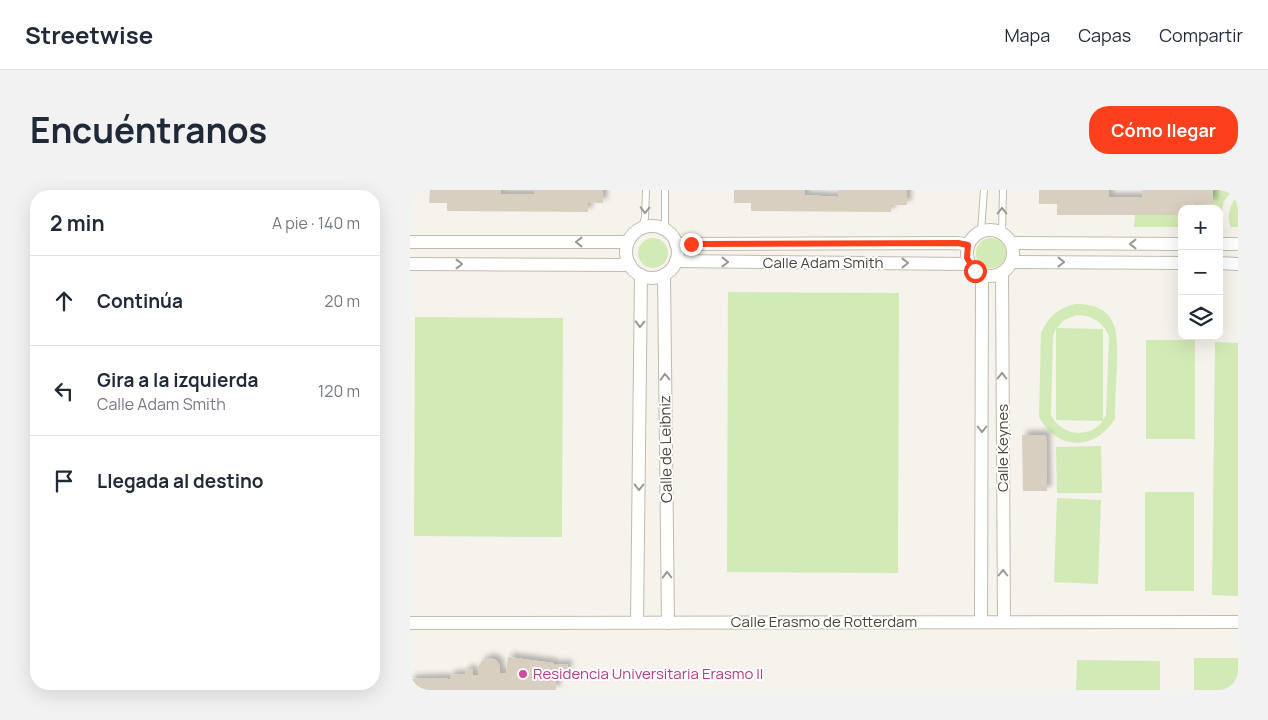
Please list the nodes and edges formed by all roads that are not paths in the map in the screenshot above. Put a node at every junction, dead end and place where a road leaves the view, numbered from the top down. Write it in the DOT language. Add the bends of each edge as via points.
graph roads {
  1 [pos="646,190"];
  2 [pos="665,190"];
  3 [pos="984,190"];
  4 [pos="1002,190"];
  5 [pos="641,229"];
  6 [pos="664,230"];
  7 [pos="981,231"];
  8 [pos="1002,233"];
  9 [pos="410,242"];
  10 [pos="627,242"];
  11 [pos="1012,243"];
  12 [pos="676,244"];
  13 [pos="1178,244"];
  14 [pos="1223,244"];
  15 [pos="1238,244"];
  16 [pos="968,245"];
  17 [pos="676,261"];
  18 [pos="1012,262"];
  19 [pos="1178,263"];
  20 [pos="410,264"];
  21 [pos="970,264"];
  22 [pos="1223,264"];
  23 [pos="1238,264"];
  24 [pos="630,265"];
  25 [pos="1002,274"];
  26 [pos="664,275"];
  27 [pos="982,275"];
  28 [pos="641,276"];
  29 [pos="981,621"];
  30 [pos="638,622"];
  31 [pos="1004,622"];
  32 [pos="1238,622"];
  33 [pos="410,623"];
  34 [pos="668,623"];
  1 -- 5 [label="lane, one-way" via="646,218"];
  2 -- 6 [label="lane"];
  3 -- 7 [label="lane"];
  8 -- 4 [label="lane, one-way"];
  5 -- 6 [label="street" via="657,227"];
  5 -- 10 [label="street"];
  6 -- 12 [label="street"];
  7 -- 8 [label="street"];
  7 -- 16 [label="street"];
  8 -- 11 [label="street"];
  10 -- 9 [label="street, one-way"];
  10 -- 24 [label="street"];
  13 -- 11 [label="street, one-way"];
  11 -- 18 [label="street"];
  12 -- 16 [label="street, Calle Adam Smith"];
  12 -- 17 [label="street"];
  14 -- 15 [label="street"];
  16 -- 21 [label="street"];
  17 -- 21 [label="street, Calle Adam Smith, one-way"];
  17 -- 26 [label="street"];
  18 -- 19 [label="street, one-way"];
  18 -- 25 [label="street"];
  20 -- 24 [label="street, one-way"];
  21 -- 27 [label="street"];
  22 -- 23 [label="street"];
  24 -- 28 [label="street"];
  25 -- 27 [label="street"];
  31 -- 25 [label="street, Calle Keynes, one-way"];
  26 -- 28 [label="street" via="657,278"];
  34 -- 26 [label="street, Calle de Leibniz, one-way"];
  27 -- 29 [label="street, Calle Keynes, one-way"];
  28 -- 30 [label="street, Calle de Leibniz, one-way"];
  29 -- 31 [label="street, Calle Erasmo de Rotterdam"];
  29 -- 34 [label="street, Calle Erasmo de Rotterdam"];
  30 -- 33 [label="street, Calle Erasmo de Rotterdam"];
  30 -- 34 [label="street, Calle Erasmo de Rotterdam"];
  31 -- 32 [label="street, Calle Erasmo de Rotterdam"];
}
